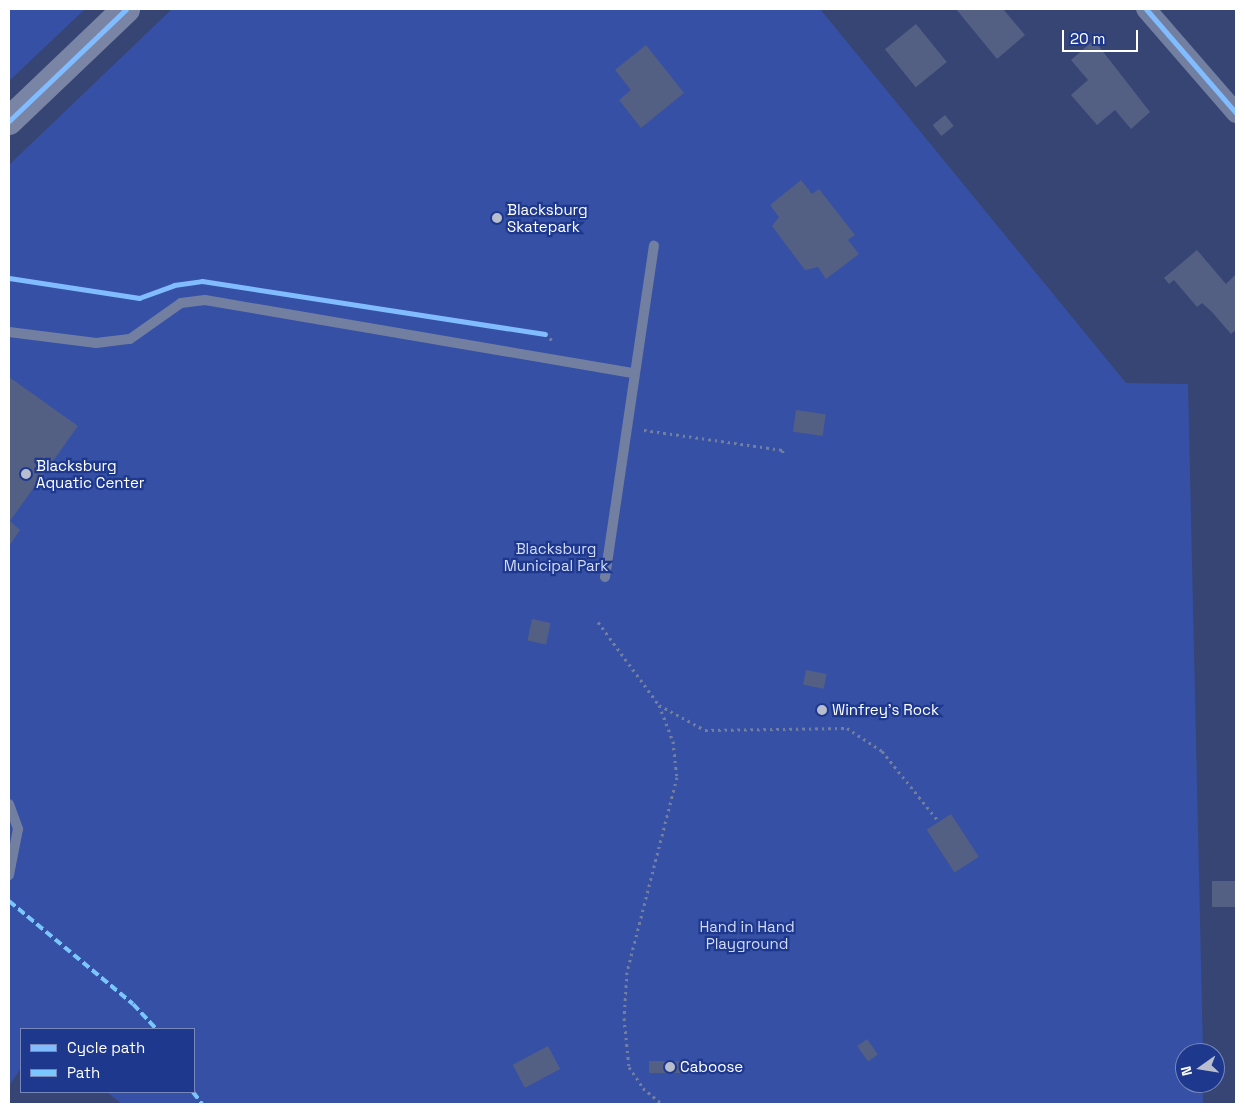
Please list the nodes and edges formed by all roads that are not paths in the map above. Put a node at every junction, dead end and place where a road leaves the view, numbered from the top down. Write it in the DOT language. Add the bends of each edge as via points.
graph roads {
  1 [pos="126,9"];
  2 [pos="1146,9"];
  3 [pos="1236,113"];
  4 [pos="9,121"];
  5 [pos="654,246"];
  6 [pos="9,332"];
  7 [pos="634,373"];
  8 [pos="605,578"];
  9 [pos="9,804"];
  10 [pos="9,875"];
  1 -- 4 [label="main road"];
  2 -- 3 [label="street"];
  5 -- 7 [label="lane"];
  6 -- 7 [label="lane" via="96,343 130,339 181,303 205,300"];
  7 -- 8 [label="lane"];
  9 -- 10 [label="lane" via="18,829"];
}
